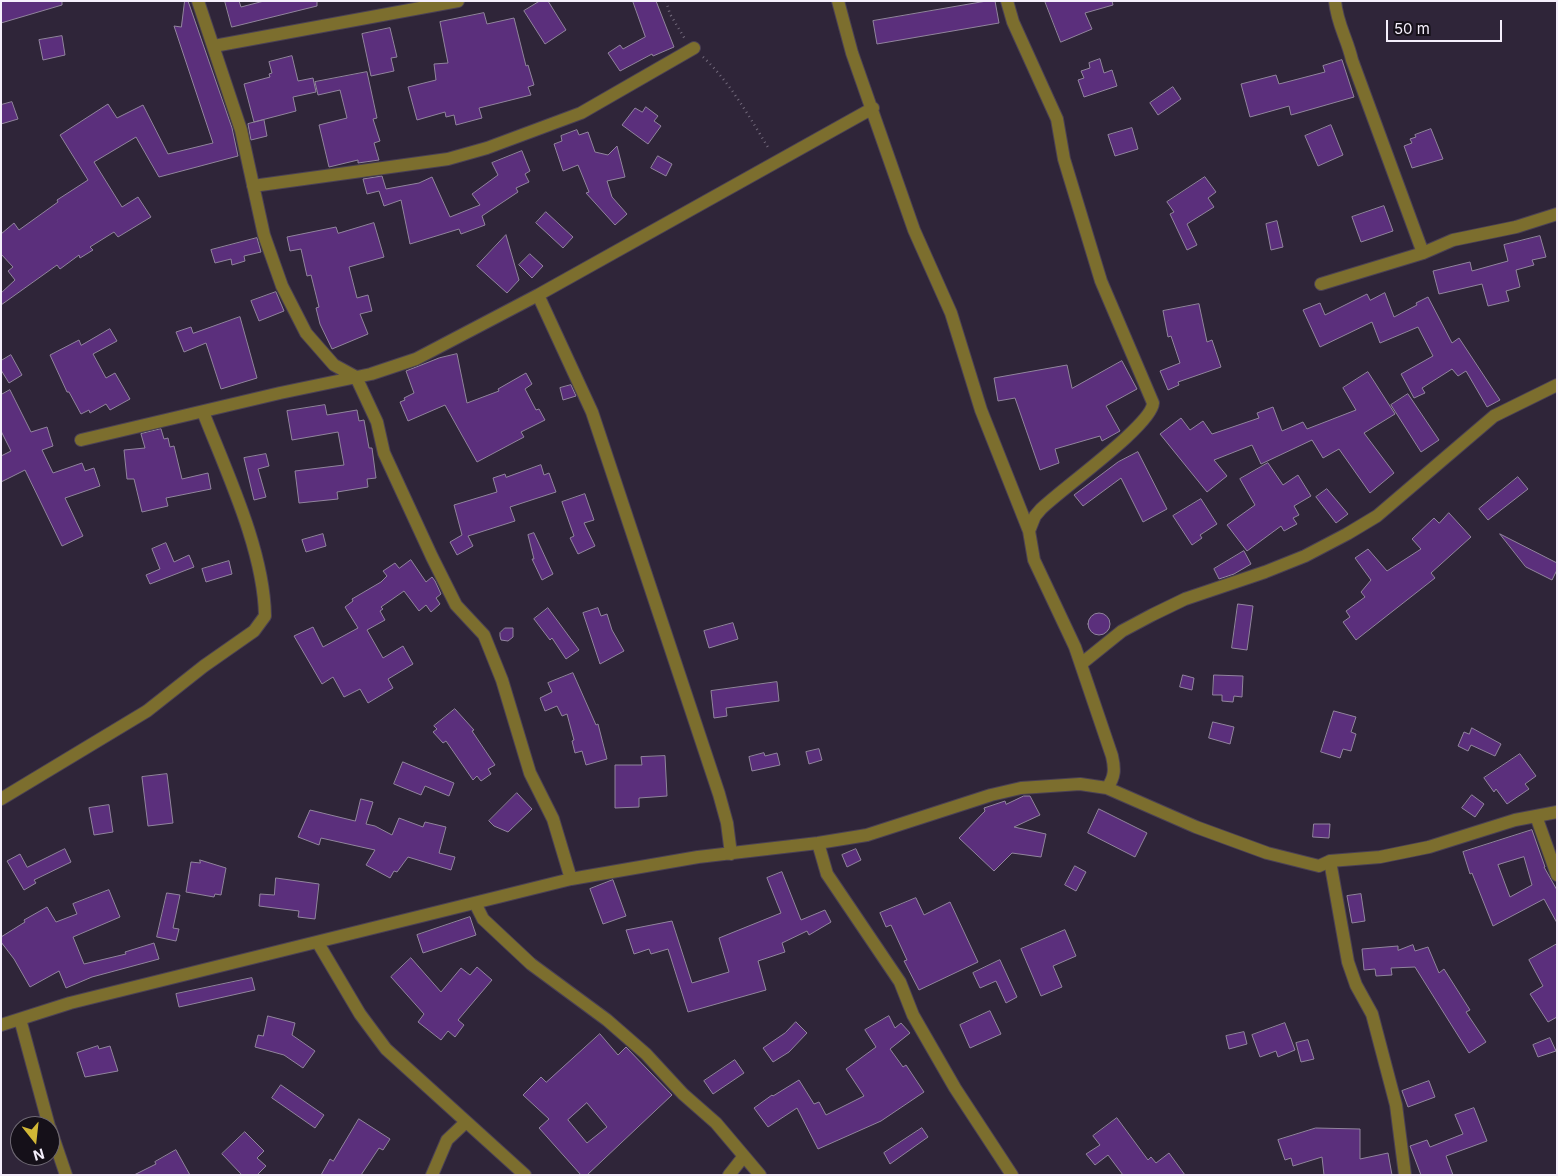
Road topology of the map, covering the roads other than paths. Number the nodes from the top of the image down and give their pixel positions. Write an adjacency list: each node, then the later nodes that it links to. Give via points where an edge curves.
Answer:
1 (198, 1): 6 (street)
2 (458, 1): 6 (street)
3 (838, 1): 8 (street, via 852,52)
4 (1007, 1): 18 (street, via 1016,30 1057,119 1064,160 1101,281 1153,403 1150,413 1136,429 1041,509)
5 (1335, 1): 11 (street, via 1336,20 1347,39)
6 (214, 46): 9 (street, via 241,130)
7 (694, 48): 9 (street, via 581,112 487,148 448,159)
8 (873, 108): 13 (street); 18 (street, via 914,230 951,313 981,410)
9 (253, 186): 14 (street, via 264,234 298,320 334,365)
10 (1557, 214): 11 (street, via 1516,227 1453,240)
11 (1423, 253): 12 (street)
12 (1321, 284)
13 (538, 295): 14 (street, via 416,359); 25 (street, via 592,412 719,794)
14 (356, 377): 16 (street); 28 (street, via 377,422 384,453 432,557 456,605 484,635 502,680 530,773 553,819)
15 (1557, 385): 19 (street, via 1494,416 1377,516 1297,559 1185,599 1152,615 1122,631)
16 (203, 412): 17 (street); 21 (street, via 247,525 265,616 254,631 147,711)
17 (81, 440)
18 (1030, 531): 19 (street, via 1037,568)
19 (1081, 664): 20 (street, via 1115,769)
20 (1107, 788): 24 (street, via 1080,784 1021,788 867,834); 26 (street, via 1267,853 1319,866)
21 (1, 799)
22 (1557, 812): 23 (street)
23 (1536, 816): 26 (street, via 1429,847 1380,857); 27 (street)
24 (818, 843): 25 (street); 42 (street, via 827,874 900,982 913,1015 955,1088)
25 (731, 854): 28 (street)
26 (1330, 861): 43 (street, via 1348,962 1372,1014 1396,1105)
27 (1557, 875)
28 (570, 879): 29 (street)
29 (475, 903): 30 (street); 35 (street, via 483,919 530,964 607,1020 646,1054 683,1094 716,1123)
30 (318, 943): 31 (street, via 70,1003); 34 (street, via 372,1032 414,1076)
31 (20, 1019): 32 (street); 33 (street)
32 (1, 1024)
33 (47, 1116)
34 (466, 1122): 38 (street, via 447,1140); 39 (street)
35 (744, 1156): 40 (street); 41 (street)
36 (60, 1157): 37 (street)
37 (66, 1175)
38 (432, 1175)
39 (524, 1175)
40 (729, 1175)
41 (760, 1175)
42 (1012, 1175)
43 (1405, 1175)

